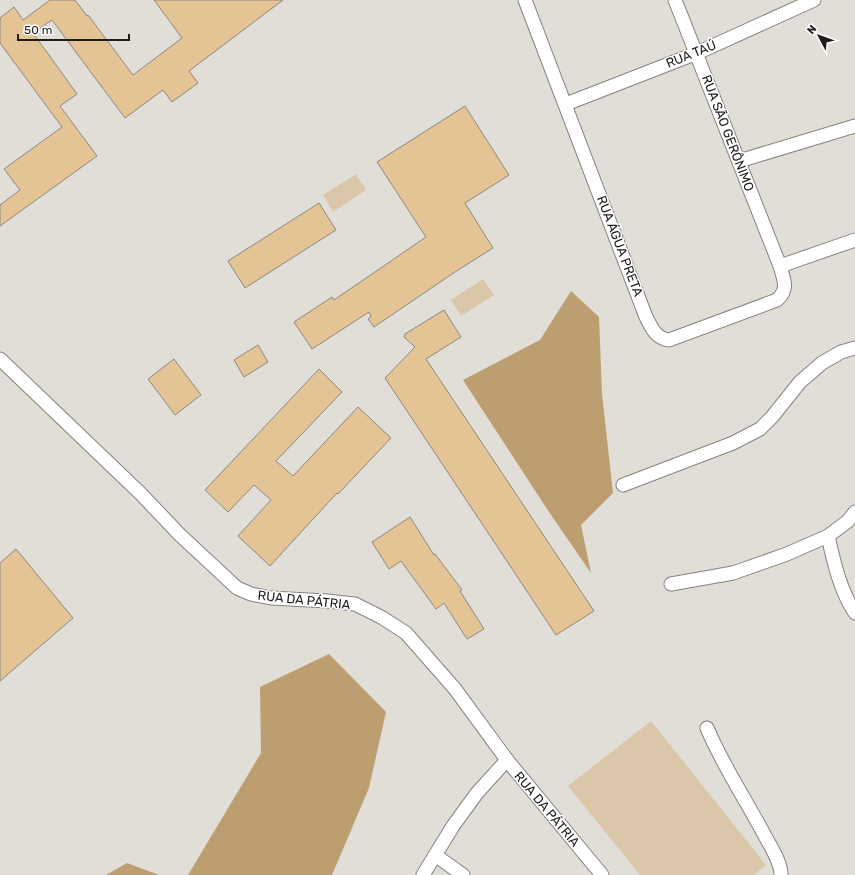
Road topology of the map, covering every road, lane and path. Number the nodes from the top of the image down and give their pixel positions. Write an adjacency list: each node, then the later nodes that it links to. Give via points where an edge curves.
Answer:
1 (525, 0): 5 (street, RUA ÁGUA PRETA)
2 (676, 0): 4 (street, RUA SÃO GERÔNIMO)
3 (814, 0): 4 (street, RUA TAÚ)
4 (697, 52): 5 (street, RUA TAÚ); 7 (street, RUA SÃO GERÔNIMO)
5 (566, 104): 9 (street, RUA ÁGUA PRETA, via 646,317 662,339 669,340 777,300 786,287)
6 (855, 126): 7 (street)
7 (739, 161): 9 (street, RUA SÃO GERÔNIMO)
8 (855, 240): 9 (street)
9 (780, 266)
10 (855, 348): 12 (street, via 841,352 822,363 800,382 760,429 733,444)
11 (0, 359): 18 (street, RUA DA PÁTRIA, via 237,588 271,598 355,604 406,633 455,689)
12 (622, 485)
13 (855, 512): 14 (street, via 848,521)
14 (828, 536): 15 (street, via 733,573); 16 (street, via 836,571)
15 (671, 584)
16 (855, 613)
17 (707, 728): 23 (street, via 718,754 774,852)
18 (507, 760): 19 (street, via 461,815); 20 (street, RUA DA PÁTRIA)
19 (435, 855): 21 (street); 22 (street)
20 (598, 873)
21 (423, 875)
22 (463, 875)
23 (782, 875)

